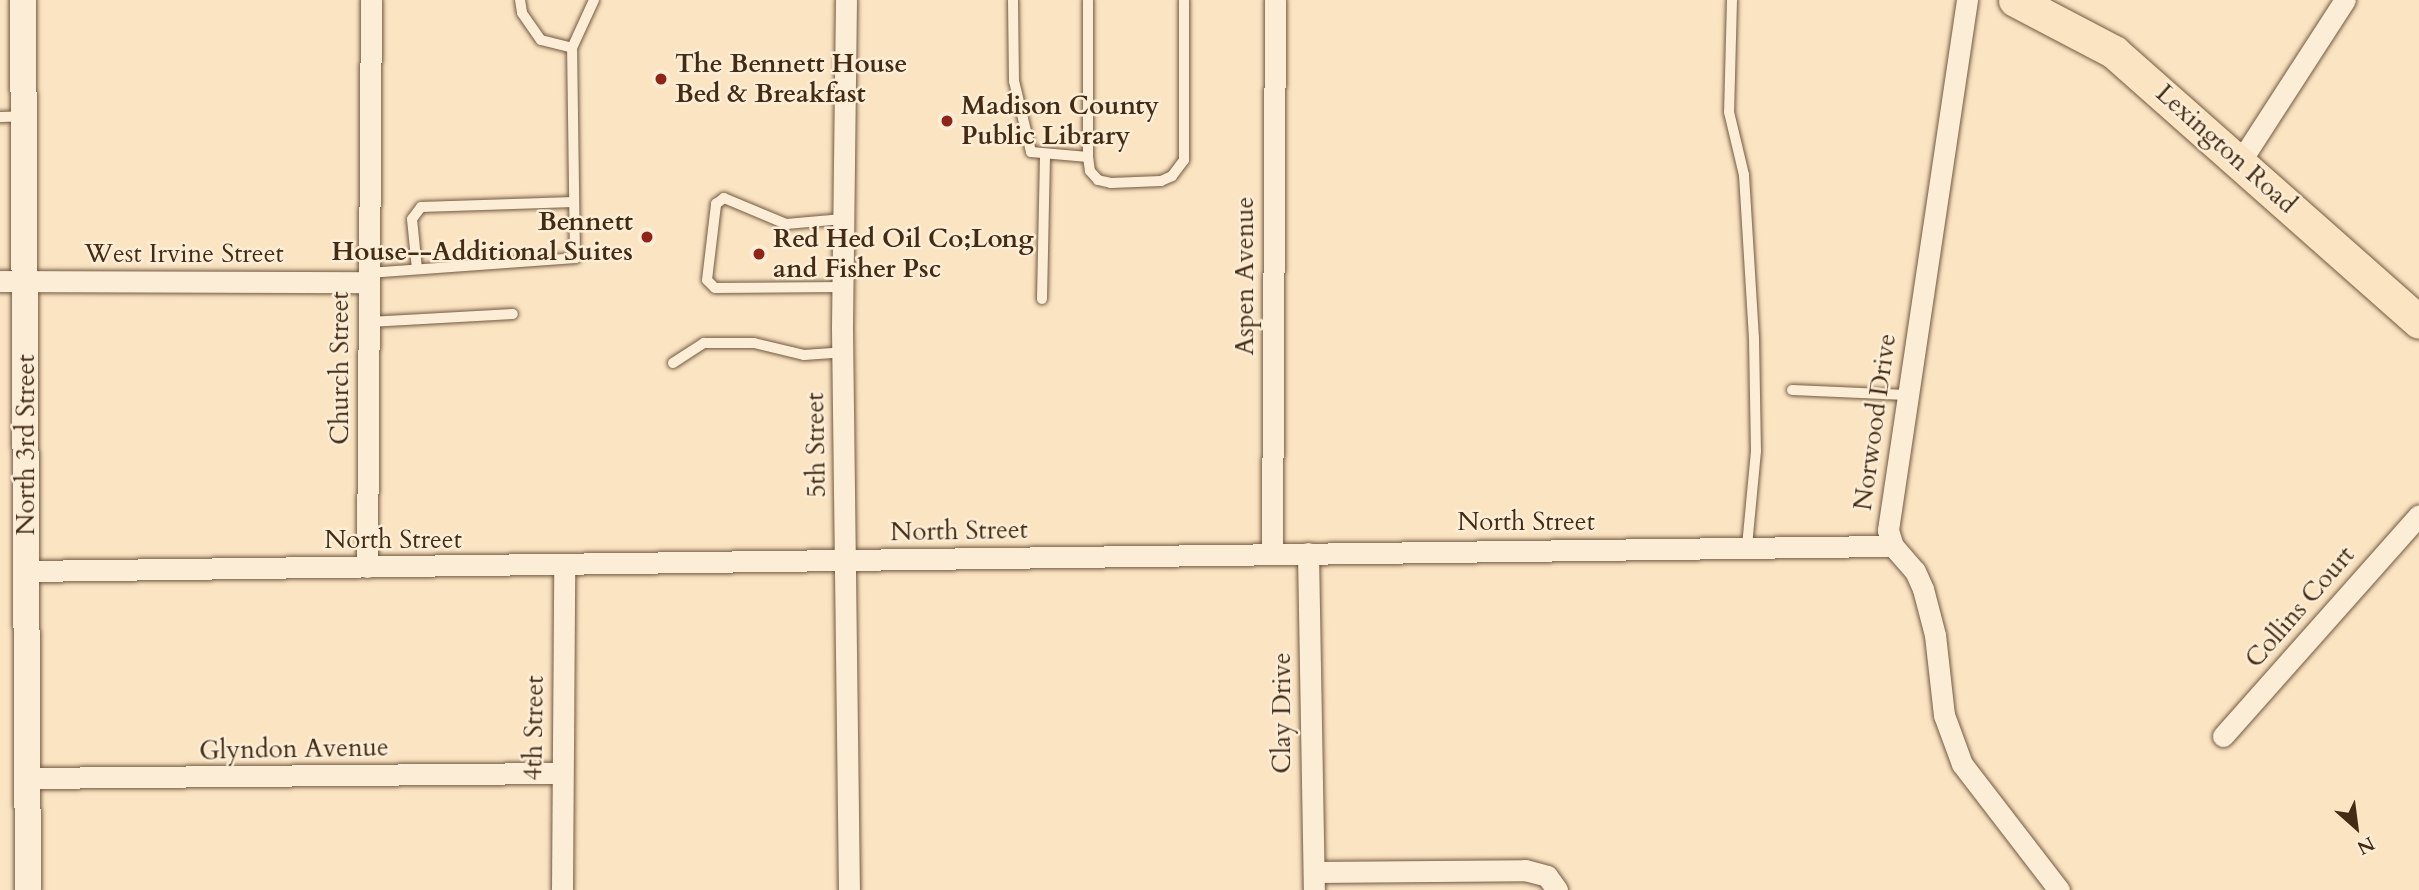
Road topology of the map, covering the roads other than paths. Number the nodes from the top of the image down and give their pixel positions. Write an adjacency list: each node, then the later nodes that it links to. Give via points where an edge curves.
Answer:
1 (23, 0): 15 (street, North 3rd Street)
2 (371, 0): 22 (street, Church Street)
3 (520, 0): 14 (lane, via 522,13 541,40)
4 (594, 0): 14 (lane)
5 (846, 0): 20 (street, 5th Street)
6 (1013, 0): 16 (lane, via 1014,81 1024,135 1031,152)
7 (1088, 0): 17 (lane)
8 (1184, 0): 17 (lane, via 1184,160 1180,169 1161,181 1111,183 1098,180 1090,171)
9 (1275, 0): 36 (street, Aspen Avenue)
10 (1732, 0): 35 (lane, via 1729,112 1744,175 1754,338 1756,451)
11 (1967, 0): 32 (street, Norwood Drive)
12 (2015, 0): 18 (main road, Lexington Road, via 2115,52)
13 (2345, 0): 18 (street)
14 (572, 48): 19 (lane)
15 (12, 116): 23 (street, North 3rd Street)
16 (1045, 156): 17 (lane); 25 (lane)
17 (1088, 157)
18 (2240, 162): 28 (main road, Lexington Road)
19 (574, 202): 21 (lane, via 575,258); 21 (lane, via 421,206 412,219)
20 (844, 219): 24 (street, 5th Street); 24 (lane, via 786,224 724,198 716,204 707,280 724,289)
21 (417, 269): 22 (lane)
22 (368, 278): 23 (street, West Irvine Street); 27 (street, Church Street)
23 (12, 281): 41 (street, North 3rd Street)
24 (843, 287): 29 (street, 5th Street)
25 (1042, 299)
26 (513, 314): 27 (lane)
27 (369, 322): 39 (street, Church Street)
28 (2419, 322)
29 (843, 352): 30 (lane, via 804,355 754,343 704,343); 38 (street, 5th Street)
30 (673, 363)
31 (1792, 390): 32 (lane)
32 (1907, 395): 34 (street, Norwood Drive, via 1888,515)
33 (2419, 515): 42 (street, Collins Court)
34 (1893, 546): 35 (street, North Street); 50 (street, Norwood Drive, via 1915,571 1923,589 1935,635 1944,715 1962,764)
35 (1747, 547): 37 (street, North Street)
36 (1272, 553): 37 (street, North Street); 38 (street, North Street)
37 (1308, 553): 45 (street, Clay Drive)
38 (846, 561): 40 (street, North Street); 48 (street, 5th Street)
39 (368, 567): 40 (street, North Street); 41 (street, North Street)
40 (564, 567): 43 (street, 4th Street)
41 (26, 571): 44 (street, North 3rd Street)
42 (2222, 736)
43 (561, 774): 44 (street, Glyndon Avenue); 47 (street, 4th Street)
44 (27, 778): 46 (street, North 3rd Street)
45 (1314, 881): 49 (street, Clay Drive, via 1525,870 1547,876)
46 (28, 890)
47 (562, 890)
48 (849, 890)
49 (1557, 890)
50 (2059, 890)

